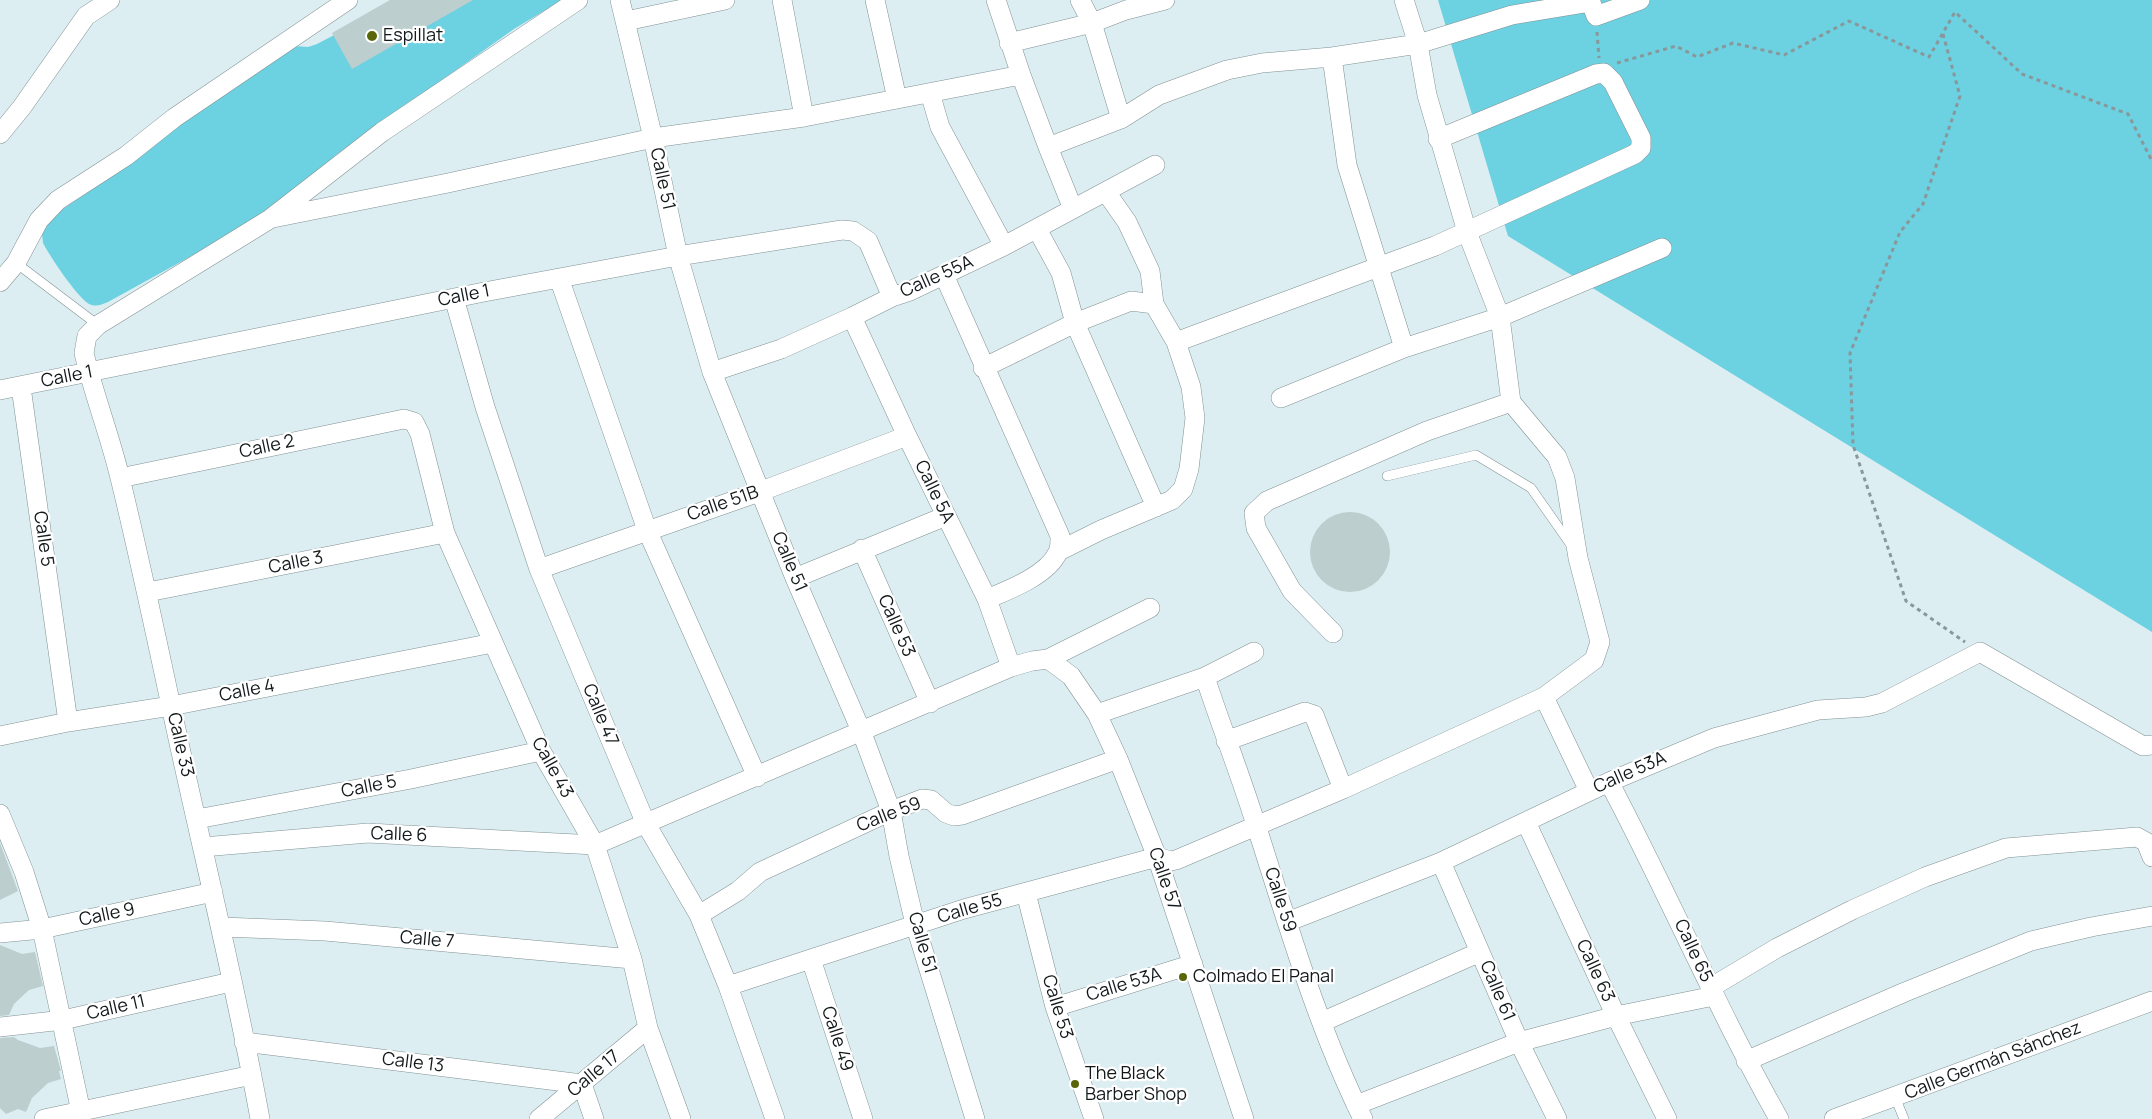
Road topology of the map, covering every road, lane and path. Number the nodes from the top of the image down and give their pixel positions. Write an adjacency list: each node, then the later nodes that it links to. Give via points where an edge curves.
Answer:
1 (110, 0): 14 (street)
2 (348, 0): 43 (street, via 58,200 39,220)
3 (578, 0): 37 (street, via 382,132)
4 (620, 0): 16 (street, Calle 51)
5 (725, 0): 16 (street)
6 (782, 0): 27 (street)
7 (875, 0): 26 (street)
8 (996, 0): 19 (street)
9 (1080, 0): 17 (street)
10 (1165, 0): 17 (street)
11 (1404, 0): 20 (street)
12 (1640, 0): 13 (street)
13 (1592, 6): 15 (street); 22 (path)
14 (90, 8): 29 (street)
15 (1508, 8): 20 (street)
16 (626, 22): 30 (street, Calle 51)
17 (1092, 23): 19 (street); 28 (street)
18 (1943, 33): 23 (path, via 1929,57 1849,21 1784,55 1733,43 1697,57 1676,46); 33 (path, via 1955,12 2022,74 2128,114); 84 (path, via 1960,96 1923,204 1900,232 1850,353 1853,445 1906,601)
19 (1010, 43): 24 (street)
20 (1418, 44): 21 (street); 31 (street)
21 (1332, 57): 28 (street, via 1262,62 1227,70 1159,95); 44 (street, via 1347,165)
22 (1599, 60)
23 (1608, 66)
24 (1021, 75): 25 (street); 32 (street)
25 (930, 94): 26 (street); 40 (street, via 940,127)
26 (897, 99): 27 (street)
27 (804, 117): 30 (street)
28 (1121, 119): 32 (street)
29 (0, 134)
30 (653, 138): 37 (street, via 448,184); 42 (street, Calle 51)
31 (1438, 139): 39 (street); 39 (street, via 1604,73 1612,82 1641,138 1642,148 1635,154)
32 (1048, 147): 36 (street)
33 (2152, 161)
34 (1155, 165): 35 (street, Calle 55A)
35 (1106, 192): 36 (street, Calle 55A); 50 (street, via 1127,222 1150,271)
36 (1073, 209): 38 (street, Calle 55A)
37 (270, 218): 54 (street)
38 (1037, 229): 40 (street, Calle 55A); 53 (street, via 1062,273)
39 (1466, 232): 44 (street); 52 (street)
40 (1004, 246): 45 (street, Calle 55A)
41 (1662, 248): 52 (street)
42 (678, 256): 46 (street, Calle 1); 48 (street, Calle 1, via 842,230 853,231 868,242); 58 (street, Calle 51)
43 (16, 263): 47 (street); 54 (lane)
44 (1379, 265): 55 (street); 56 (street)
45 (944, 275): 48 (street, Calle 55A); 57 (street)
46 (559, 278): 49 (street, Calle 1); 71 (street)
47 (0, 282)
48 (892, 297): 51 (street, Calle 55A)
49 (454, 298): 59 (street, Calle 1); 76 (street, Calle 47, via 485,407)
50 (1154, 304): 53 (street, via 1131,301); 55 (street)
51 (852, 317): 58 (street, Calle 55A, via 781,348); 65 (street, Calle 5A)
52 (1500, 317): 56 (street); 63 (street)
53 (1075, 323): 57 (street); 69 (street)
54 (98, 325): 59 (street, Calle 33, via 87,336 84,352)
55 (1176, 342): 69 (street, via 1191,387 1195,418 1193,448 1183,489 1172,500)
56 (1404, 348): 62 (street)
57 (984, 368): 74 (street, via 1060,536)
58 (712, 372): 68 (street, Calle 51)
59 (88, 373): 60 (street, Calle 1); 67 (street, Calle 33)
60 (21, 386): 61 (street, Calle 1); 92 (street, Calle 5)
61 (0, 390)
62 (1282, 398)
63 (1511, 402): 75 (street, Calle 55, via 1558,457 1566,478); 81 (street, via 1409,438 1267,501 1254,513 1256,528 1292,591)
64 (414, 422): 67 (street, Calle 2, via 404,419); 72 (street, Calle 43, via 420,434)
65 (907, 436): 68 (street, Calle 51B); 70 (street, Calle 5A)
66 (1387, 476): 75 (lane, via 1476,455 1530,488 1562,530)
67 (120, 478): 78 (street, Calle 33)
68 (759, 492): 71 (street, Calle 51B); 77 (street, Calle 51)
69 (1156, 507): 74 (street)
70 (946, 516): 73 (street); 79 (street, Calle 5A)
71 (647, 530): 76 (street, Calle 51B); 99 (street)
72 (445, 533): 78 (street, Calle 3); 82 (street, Calle 43)
73 (862, 549): 77 (street); 89 (street, Calle 53)
74 (1059, 551): 79 (street, via 1050,564 1028,580)
75 (1578, 558): 88 (street, Calle 55, via 1600,642 1594,660)
76 (539, 569): 107 (street, Calle 47)
77 (795, 578): 93 (street, Calle 51)
78 (148, 592): 90 (street, Calle 33)
79 (987, 599): 86 (street, Calle 5A)
80 (1150, 608): 85 (street)
81 (1332, 633)
82 (493, 643): 90 (street, Calle 4); 97 (street, Calle 43)
83 (1254, 652): 87 (street)
84 (1980, 652): 96 (street, via 2143,746); 100 (street, Calle 53A, via 1882,704 1818,710 1714,738)
85 (1048, 659): 86 (street); 91 (street, Calle 57, via 1070,676)
86 (1011, 668): 89 (street)
87 (1206, 677): 91 (street); 95 (street, Calle 59)
88 (1544, 698): 101 (street, Calle 55); 102 (street)
89 (930, 702): 93 (street)
90 (171, 706): 92 (street, Calle 4); 105 (street, Calle 33)
91 (1097, 714): 98 (street, Calle 57)
92 (68, 722): 94 (street, Calle 4)
93 (862, 732): 99 (street); 103 (street, Calle 51)
94 (0, 736)
95 (1226, 741): 101 (street, via 1310,712 1314,715); 108 (street, Calle 59)
96 (2152, 745)
97 (541, 751): 105 (street, Calle 5); 109 (street, Calle 43)
98 (1118, 759): 103 (street, Calle 59, via 962,815 946,813 931,800 922,799); 111 (street, Calle 57)
99 (757, 777): 107 (street)
100 (1609, 782): 102 (street, Calle 53A); 129 (street, Calle 65)
101 (1343, 790): 108 (street, Calle 55)
102 (1589, 791): 106 (street, Calle 53A)
103 (891, 811): 116 (street, Calle 59, via 760,872 738,891); 119 (street, Calle 51)
104 (0, 814): 121 (street, via 24,872)
105 (197, 819): 110 (street, Calle 33)
106 (1526, 822): 113 (street, Calle 53A); 132 (street, Calle 63)
107 (646, 824): 109 (street); 116 (street, Calle 47)
108 (1257, 827): 111 (street, Calle 55, via 1176,860); 118 (street, Calle 59)
109 (596, 845): 110 (street, Calle 6, via 368,833); 124 (street, Calle 43)
110 (203, 847): 114 (street, Calle 33)
111 (1157, 857): 115 (street, Calle 55); 126 (street, Calle 57)
112 (2152, 857): 129 (street, via 2146,842 2137,836 2006,848 1926,877 1852,910 1777,948)
113 (1441, 862): 118 (street, Calle 53A); 123 (street, Calle 61)
114 (213, 892): 120 (street, Calle 33); 121 (street, Calle 9)
115 (1026, 893): 119 (street, Calle 55); 131 (street, Calle 53)
116 (699, 915): 128 (street, Calle 47)
117 (2152, 916): 139 (street, via 2031,942)
118 (1287, 922): 134 (street, Calle 59)
119 (915, 924): 125 (street, Calle 55); 152 (street, Calle 51)
120 (222, 927): 124 (street, Calle 7, via 325,931); 127 (street, Calle 33)
121 (42, 929): 122 (street, Calle 9); 133 (street)
122 (0, 933)
123 (1480, 952): 134 (street); 138 (street, Calle 61)
124 (632, 958): 136 (street, Calle 43)
125 (811, 959): 128 (street, Calle 55); 151 (street, Calle 49)
126 (1193, 964): 131 (street, Calle 53A); 154 (street, Calle 57)
127 (231, 982): 133 (street, Calle 11); 137 (street, Calle 33)
128 (728, 986): 150 (street, Calle 47)
129 (1712, 992): 132 (street); 139 (street, Calle 65)
130 (2152, 1001): 142 (street, Calle Germán Sánchez)
131 (1055, 1007): 153 (street, Calle 53)
132 (1616, 1016): 138 (street); 156 (street, Calle 63)
133 (63, 1020): 135 (street, Calle 11); 143 (street)
134 (1322, 1022): 144 (street, Calle 59)
135 (0, 1027)
136 (648, 1028): 141 (street, Calle 17); 149 (street, Calle 43)
137 (244, 1042): 140 (street, Calle 33); 141 (street, Calle 13)
138 (1519, 1042): 144 (street); 155 (street, Calle 61)
139 (1746, 1061): 157 (street, Calle 65)
140 (252, 1075): 143 (street); 146 (street, Calle 33)
141 (582, 1084): 147 (street, Calle 17); 148 (street)
142 (1895, 1097): 158 (street, Calle Germán Sánchez); 159 (lane)
143 (81, 1112): 145 (street)
144 (1359, 1112)
145 (56, 1118)
146 (260, 1119)
147 (539, 1119)
148 (594, 1119)
149 (681, 1119)
150 (775, 1119)
151 (864, 1119)
152 (975, 1119)
153 (1094, 1119)
154 (1242, 1119)
155 (1556, 1119)
156 (1667, 1119)
157 (1779, 1119)
158 (1834, 1119)
159 (1904, 1119)

